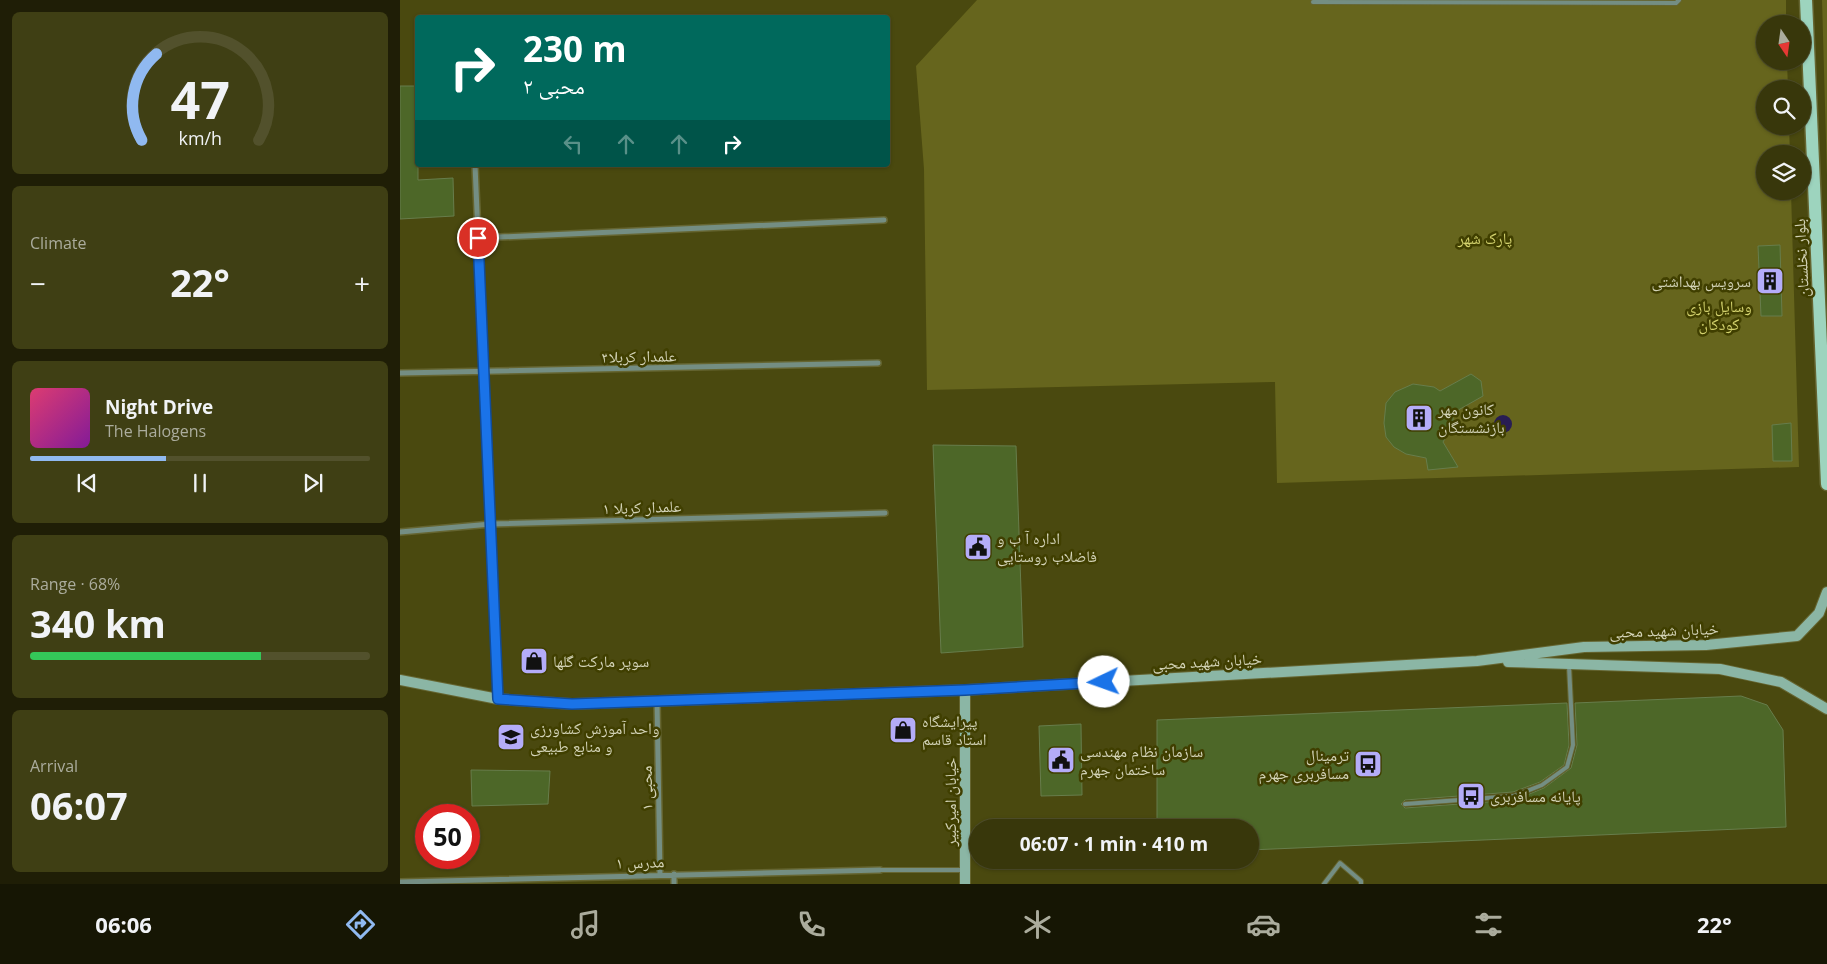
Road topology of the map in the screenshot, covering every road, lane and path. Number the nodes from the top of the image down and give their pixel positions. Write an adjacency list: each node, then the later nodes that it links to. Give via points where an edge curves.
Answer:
1 (1679, 0): 3 (lane, via 1676,3)
2 (1806, 0): 10 (main road, بلوار نخلستان)
3 (1313, 2)
4 (475, 167): 6 (street)
5 (884, 220): 6 (street)
6 (478, 238): 9 (street)
7 (878, 363): 9 (street, علمدار کربلا۳)
8 (400, 372): 9 (street, علمدار کربلا۳)
9 (484, 372): 12 (street)
10 (1827, 484)
11 (885, 513): 12 (street, علمدار کربلا ۱)
12 (491, 524): 13 (street, علمدار کربلا ۱); 19 (street)
13 (400, 532)
14 (1827, 592): 15 (main road, خیابان شهید محبی, via 1819,613 1797,636 1706,645 1584,647)
15 (1478, 661): 16 (main road, خیابان شهید محبی); 18 (main road, خیابان شهید محبی)
16 (1569, 664): 21 (main road, خیابان شهید محبی, via 1720,669 1781,682); 22 (lane, via 1573,745 1567,767 1542,785 1514,796)
17 (400, 680): 19 (main road, خیابان شهید محبی)
18 (965, 690): 20 (main road, خیابان شهید محبی); 24 (main road, خیابان امیرکبیر)
19 (498, 699): 20 (main road, خیابان شهید محبی, via 572,704)
20 (657, 701): 25 (street, محبی ۱)
21 (1827, 709)
22 (1405, 804)
23 (880, 870): 24 (lane); 26 (street, مدرس ۱)
24 (965, 870): 29 (main road, خیابان امیرکبیر)
25 (660, 874): 26 (street, مدرس ۱); 27 (street, مدرس ۱)
26 (674, 874): 28 (street)
27 (400, 882)
28 (674, 884)
29 (965, 884)
30 (1324, 884): 31 (lane, via 1340,863)
31 (1361, 884)

